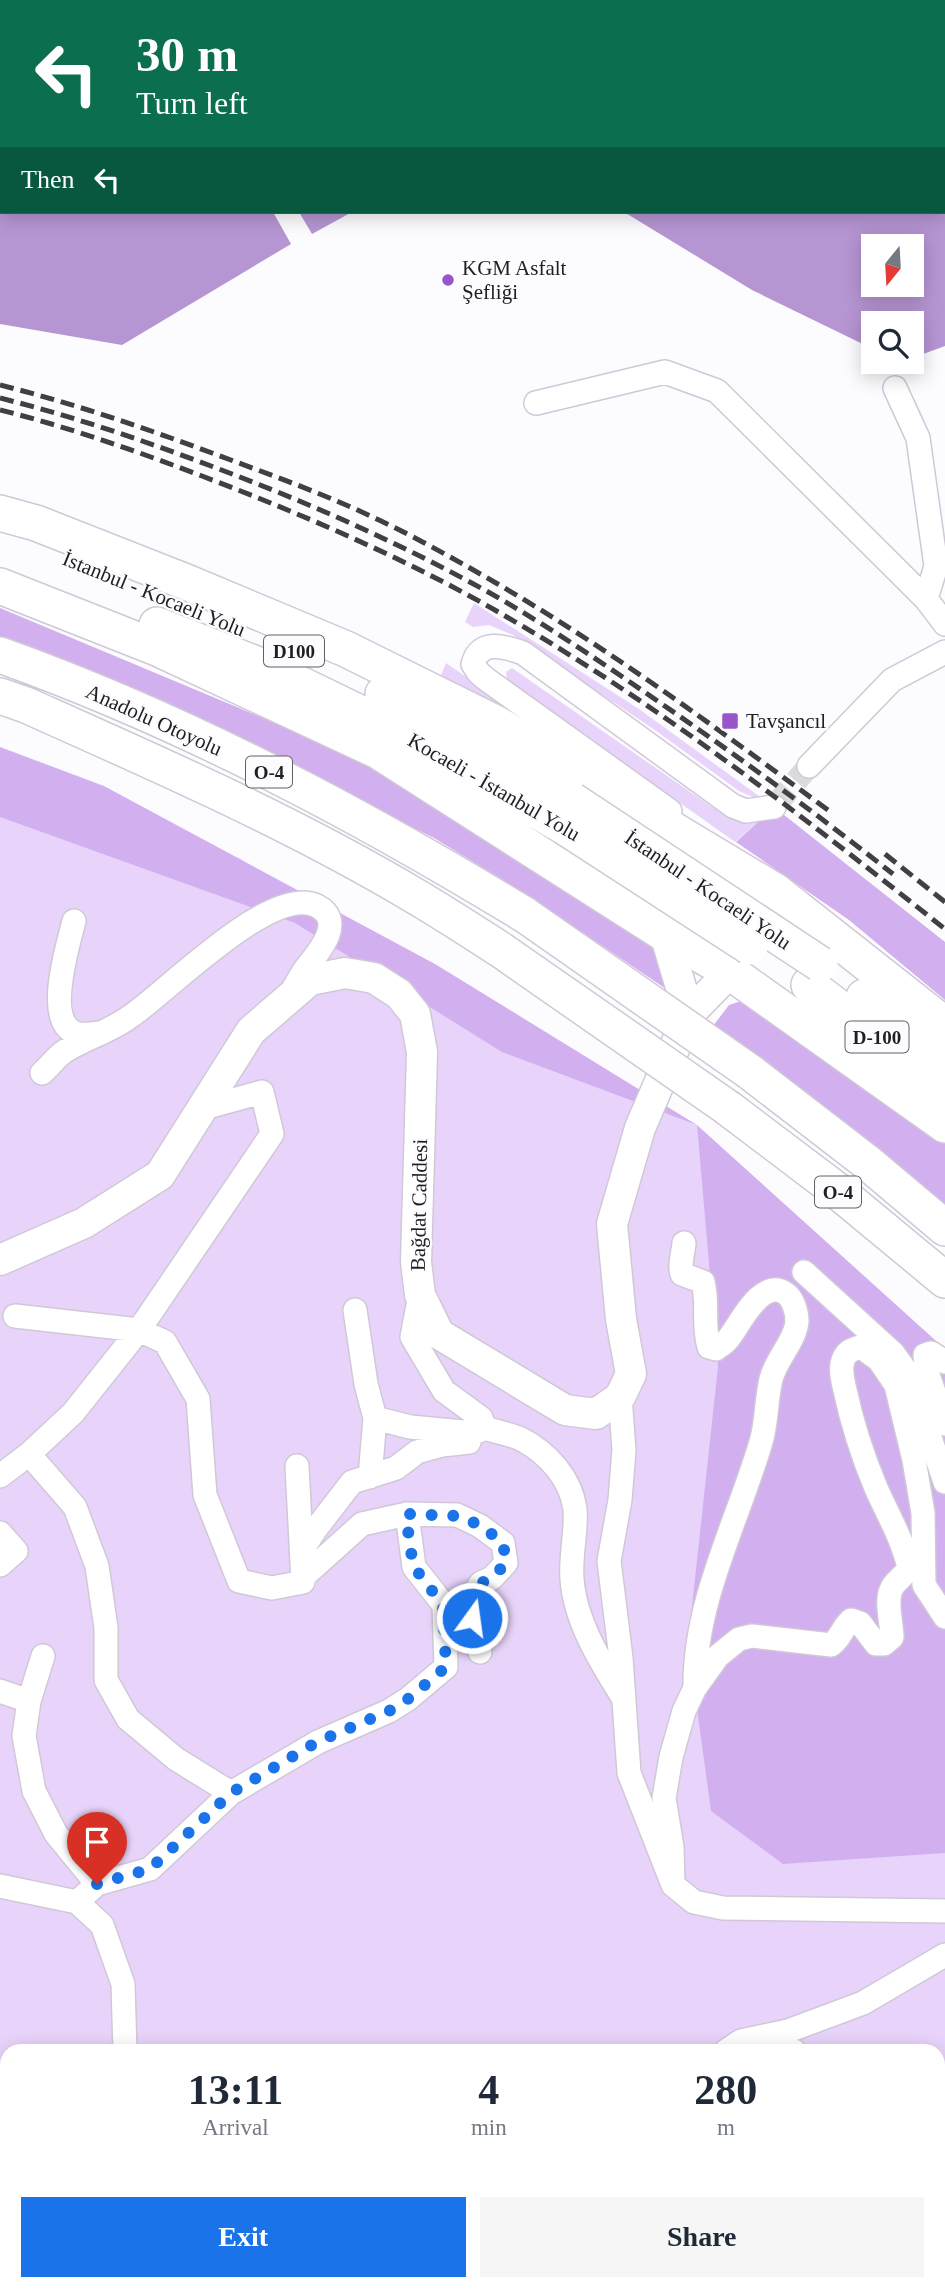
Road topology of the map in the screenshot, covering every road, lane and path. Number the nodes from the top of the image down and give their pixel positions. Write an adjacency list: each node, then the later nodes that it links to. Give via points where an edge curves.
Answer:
1 (895, 387): 7 (street, via 918,438 936,566)
2 (536, 403): 7 (street, via 665,372 717,391)
3 (0, 513): 13 (highway, via 36,523 346,649)
4 (0, 537): 15 (highway, İstanbul - Kocaeli Yolu / D100, via 282,645 416,710)
5 (0, 565): 15 (highway, Kocaeli - İstanbul Yolu, via 271,670)
6 (0, 586): 18 (highway, via 157,648 378,751)
7 (926, 599): 8 (street)
8 (945, 624)
9 (945, 652): 12 (street, via 892,680)
10 (0, 655): 30 (highway, Anadolu Otoyolu / O-4, bridge, via 195,736 433,859 525,915 750,1072)
11 (0, 696): 34 (highway, Anadolu Otoyolu / O-4, bridge, via 188,778 415,895 728,1108)
12 (809, 766)
13 (645, 802): 14 (street, via 478,673 473,664 476,654 488,646 523,653 733,806 746,811); 16 (highway); 18 (highway, via 608,862 611,881 622,895)
14 (774, 807)
15 (568, 813): 20 (highway, İstanbul - Kocaeli Yolu / D100, bridge)
16 (775, 891): 19 (highway, via 776,925 750,958); 23 (highway)
17 (74, 921): 24 (street, via 58,1001 62,1022 72,1032)
18 (665, 934): 19 (highway); 22 (main road)
19 (730, 972): 22 (main road); 29 (highway)
20 (815, 975): 25 (highway, İstanbul - Kocaeli Yolu / D100); 27 (highway, D-100)
21 (287, 999): 24 (street, via 329,935 325,912 304,902 282,905 244,926); 28 (main road, Bağdat Caddesi, via 251,1031); 35 (main road, Bağdat Caddesi, via 310,980 345,973 374,978 398,994 415,1014 422,1052 416,1262)
22 (689, 1014): 40 (main road, via 640,1128 612,1224 631,1374)
23 (945, 1026)
24 (103, 1033): 26 (street, via 64,1051)
25 (945, 1057)
26 (43, 1073)
27 (945, 1089)
28 (204, 1108): 32 (main road, Bağdat Caddesi, via 160,1175 84,1223); 38 (street, via 262,1092 272,1134)
29 (945, 1125)
30 (945, 1228)
31 (684, 1243): 58 (street, via 680,1267 682,1274 703,1282 709,1347 716,1349 728,1340 765,1292 787,1294 797,1322 771,1379 762,1439 701,1627)
32 (0, 1260)
33 (804, 1272): 48 (street, via 893,1353 909,1375)
34 (945, 1280)
35 (420, 1295): 40 (main road, Bağdat Caddesi, via 439,1334 565,1410 596,1414); 43 (street, via 412,1337 444,1391 481,1418)
36 (355, 1310): 41 (street)
37 (15, 1316): 38 (street)
38 (139, 1330): 44 (street, via 73,1413); 54 (street, via 165,1342 198,1399 205,1495 239,1581 271,1588 303,1582)
39 (945, 1362): 42 (street, via 931,1353 925,1355)
40 (620, 1398): 60 (street, via 624,1450 609,1561)
41 (375, 1418): 43 (street, via 423,1429 474,1433); 47 (street)
42 (945, 1424)
43 (485, 1428): 60 (street, via 521,1439 554,1464 569,1488 575,1510 572,1580 582,1619 600,1662)
44 (29, 1454): 46 (street); 62 (street, via 75,1507 93,1555 106,1628 106,1680 128,1719 176,1759)
45 (298, 1466): 52 (street)
46 (0, 1476)
47 (370, 1476): 49 (street, via 396,1468 417,1452 475,1442 497,1445 531,1462); 52 (street, via 352,1482)
48 (945, 1482)
49 (553, 1487)
50 (407, 1514): 54 (street, via 362,1524); 56 (street, via 457,1516 480,1525 503,1543 506,1563 475,1592 472,1618); 62 (street, via 414,1567 443,1605 446,1667 389,1711 317,1742)
51 (0, 1534): 53 (street, via 16,1551)
52 (302, 1550): 54 (street)
53 (0, 1565)
54 (303, 1577)
55 (945, 1617): 58 (street, via 924,1585 923,1513 896,1385 878,1360 860,1347 850,1350 842,1369 851,1415 909,1568 888,1597 892,1637 876,1644 860,1623 851,1620 831,1645 752,1636 739,1639 718,1656)
56 (480, 1652)
57 (43, 1656): 61 (street)
58 (695, 1688): 64 (street, via 684,1710 664,1798)
59 (0, 1691): 61 (street)
60 (624, 1698): 64 (street, via 628,1773)
61 (29, 1700): 63 (street, via 23,1736 33,1791 56,1833)
62 (231, 1793): 63 (street, via 150,1869)
63 (97, 1884): 66 (street)
64 (673, 1885): 67 (street, via 694,1902 723,1908)
65 (0, 1886): 66 (street)
66 (77, 1902): 69 (street, via 102,1925 123,1984)
67 (945, 1911)
68 (945, 1955): 70 (street, via 863,2003)
69 (125, 2044)
70 (742, 2044)

